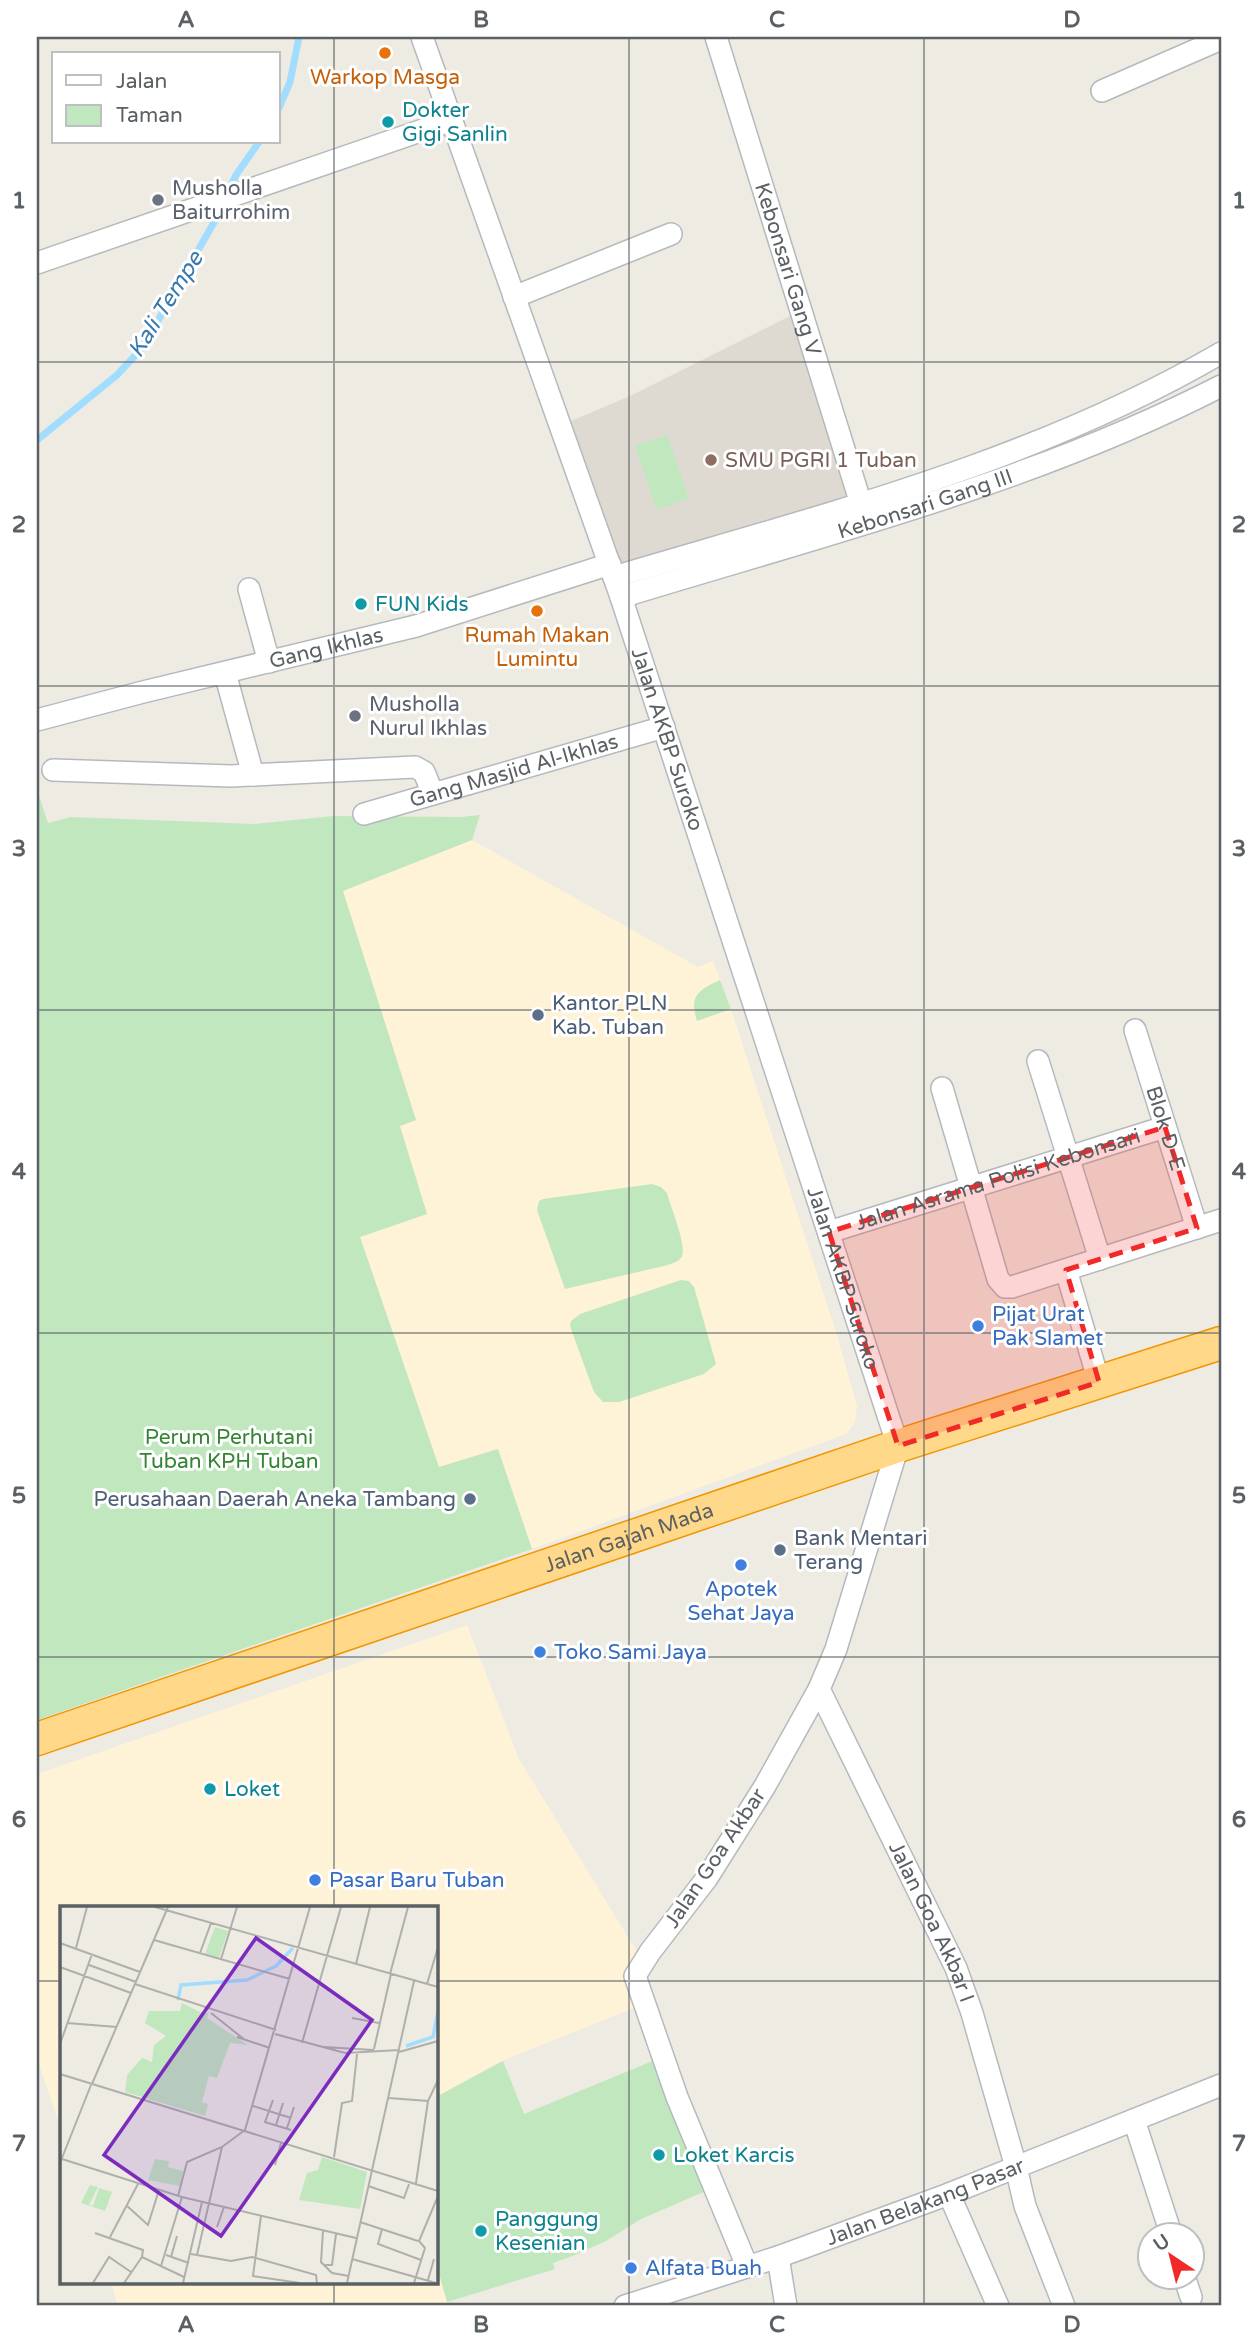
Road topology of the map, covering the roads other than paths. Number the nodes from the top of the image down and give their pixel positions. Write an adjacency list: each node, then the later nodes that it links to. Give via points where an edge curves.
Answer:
1 (422, 37): 6 (street, Jalan AKBP Suroko)
2 (716, 37): 12 (street, Kebonsari Gang V)
3 (1221, 39): 4 (street)
4 (1198, 42): 5 (street)
5 (1102, 91)
6 (452, 120): 8 (street); 9 (street, Jalan AKBP Suroko)
7 (671, 233): 9 (street)
8 (37, 263)
9 (514, 297): 14 (street, Jalan AKBP Suroko)
10 (1221, 353): 12 (street, via 1057,436)
11 (1221, 386): 12 (street, Kebonsari Gang III, via 1138,427 1060,457)
12 (863, 512): 14 (street, Kebonsari Gang III)
13 (249, 589): 15 (street)
14 (619, 593): 15 (street, Gang Ikhlas, via 442,619); 18 (street, Jalan AKBP Suroko)
15 (269, 662): 16 (street, Gang Ikhlas)
16 (225, 673): 17 (street, Gang Ikhlas); 20 (street)
17 (37, 720)
18 (664, 727): 21 (street, Gang Masjid Al-Ikhlas); 31 (street, Jalan AKBP Suroko)
19 (53, 770): 20 (street)
20 (253, 775): 21 (street, via 418,767)
21 (433, 794): 22 (street, Gang Masjid Al-Ikhlas)
22 (364, 814)
23 (1135, 1030): 26 (street, Blok D-E)
24 (1038, 1061): 27 (street)
25 (942, 1088): 28 (street)
26 (1165, 1127): 27 (street, Jalan Asrama Polisi Kebonsari); 30 (street, Blok D-E)
27 (1068, 1157): 28 (street, Jalan Asrama Polisi Kebonsari); 32 (street)
28 (971, 1187): 31 (street, Jalan Asrama Polisi Kebonsari); 33 (street, via 1002,1286)
29 (1221, 1220): 30 (street)
30 (1197, 1228): 32 (street)
31 (829, 1232): 36 (street, Jalan AKBP Suroko)
32 (1100, 1259): 33 (street)
33 (1066, 1270): 35 (street)
34 (1221, 1345): 35 (highway, Jalan Gajah Mada)
35 (1099, 1382): 36 (highway, Jalan Gajah Mada)
36 (898, 1446): 37 (street, Jalan Goa Akbar); 38 (highway, Jalan Gajah Mada)
37 (820, 1689): 41 (street, Jalan Goa Akbar I, via 956,1968); 45 (street, Jalan Goa Akbar, via 707,1878 635,1976 677,2097)
38 (37, 1739)
39 (1221, 2085): 40 (street, Jalan Belakang Pasar)
40 (1134, 2120): 41 (street, Jalan Belakang Pasar); 43 (street)
41 (1016, 2168): 42 (street, Jalan Belakang Pasar); 51 (street, Jalan Goa Akbar I, via 1025,2206)
42 (949, 2194): 44 (street, Jalan Belakang Pasar); 50 (street)
43 (1166, 2220)
44 (778, 2257): 45 (street, Jalan Belakang Pasar); 49 (street)
45 (747, 2266): 48 (street, Jalan Belakang Pasar)
46 (1188, 2290): 47 (street)
47 (1191, 2298)
48 (625, 2306)
49 (786, 2306)
50 (998, 2306)
51 (1064, 2306)

